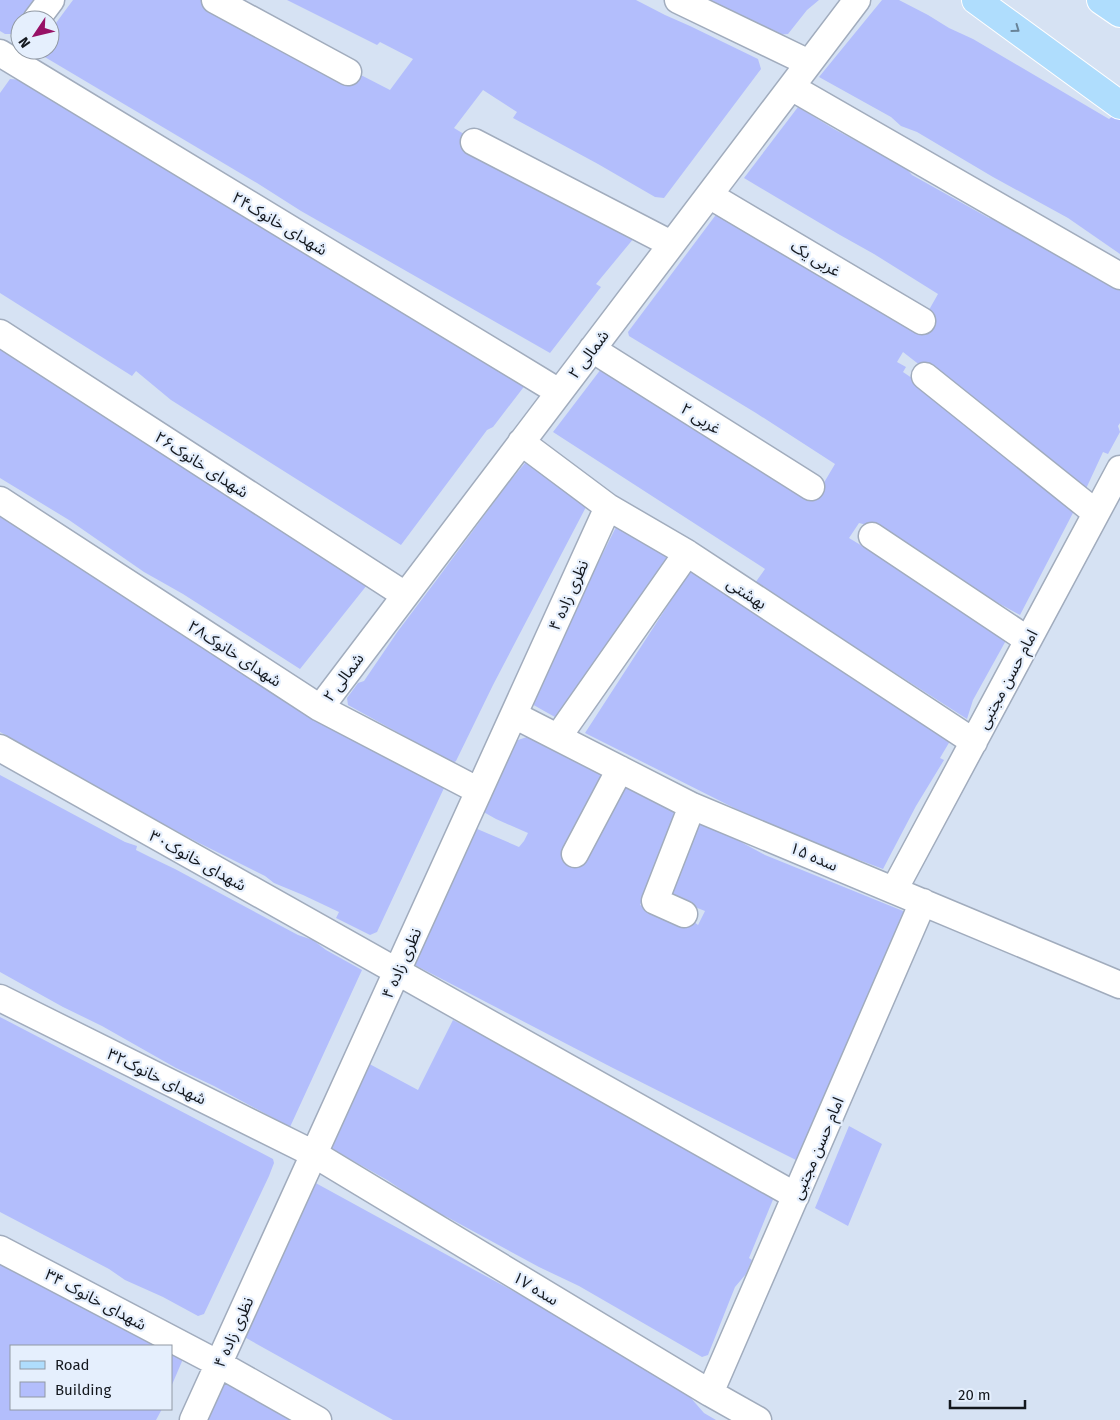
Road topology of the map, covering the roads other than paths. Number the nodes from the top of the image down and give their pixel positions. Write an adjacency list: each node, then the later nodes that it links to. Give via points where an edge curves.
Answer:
1 (215, 0): 9 (street)
2 (678, 0): 8 (street)
3 (857, 0): 8 (street, شمالی ۲)
4 (976, 0): 11 (main road, one-way to 11)
5 (1101, 0): 6 (main road)
6 (1120, 13)
7 (9, 51): 20 (street, شهدای خانوک۲۴)
8 (809, 63): 10 (street, شمالی ۲)
9 (348, 72)
10 (791, 87): 13 (street, شمالی ۲); 15 (street)
11 (1120, 105)
12 (474, 142): 14 (street)
13 (709, 195): 14 (street, شمالی ۲); 16 (street, غربی یک)
14 (672, 244): 18 (street, شمالی ۲)
15 (1120, 276)
16 (922, 321)
17 (0, 333): 29 (street, شهدای خانوک۲۶)
18 (592, 349): 20 (street, شمالی ۲); 23 (street, ۲ غربی)
19 (925, 376): 26 (street)
20 (559, 392): 21 (street, شمالی ۲)
21 (521, 442): 25 (street, بهشتی); 29 (street, شمالی ۲)
22 (1120, 468): 26 (street, امام حسن مجتبی)
23 (811, 486)
24 (0, 500): 31 (street, شهدای خانوک۲۸)
25 (608, 507): 28 (street, بهشتی); 32 (street, نظری زاده ۴)
26 (1096, 513): 30 (street, امام حسن مجتبی)
27 (872, 536): 30 (street)
28 (687, 553): 33 (street); 34 (street, بهشتی)
29 (404, 596): 31 (street, شمالی ۲)
30 (1028, 640): 34 (street, امام حسن مجتبی)
31 (320, 708): 37 (street, شهدای خانوک۲۸)
32 (514, 715): 33 (street, سده ۱۵); 37 (street, نظری زاده ۴)
33 (558, 737): 36 (street, سده ۱۵)
34 (974, 742): 40 (street, امام حسن مجتبی)
35 (0, 748): 43 (street, شهدای خانوک۳۰)
36 (620, 769): 38 (street, سده ۱۵); 39 (street)
37 (479, 791): 43 (street, نظری زاده ۴)
38 (692, 806): 40 (street, سده ۱۵); 42 (street, via 655,901)
39 (575, 854)
40 (894, 890): 41 (street, سده ۱۵)
41 (923, 902): 44 (street, سده ۱۵); 47 (street, امام حسن مجتبی)
42 (684, 914)
43 (397, 972): 46 (street, نظری زاده ۴); 47 (street, شهدای خانوک۳۰)
44 (1120, 985)
45 (0, 998): 46 (street, شهدای خانوک۳۲)
46 (314, 1154): 49 (street, نظری زاده ۴); 50 (street, سده ۱۷)
47 (796, 1196): 50 (street, امام حسن مجتبی)
48 (0, 1248): 49 (street, ۳۴ شهدای خانوک)
49 (218, 1364): 51 (street, نظری زاده ۴); 52 (street, ۳۴ شهدای خانوک)
50 (710, 1393): 53 (street, سده ۱۷)
51 (193, 1420)
52 (318, 1420)
53 (758, 1420)

